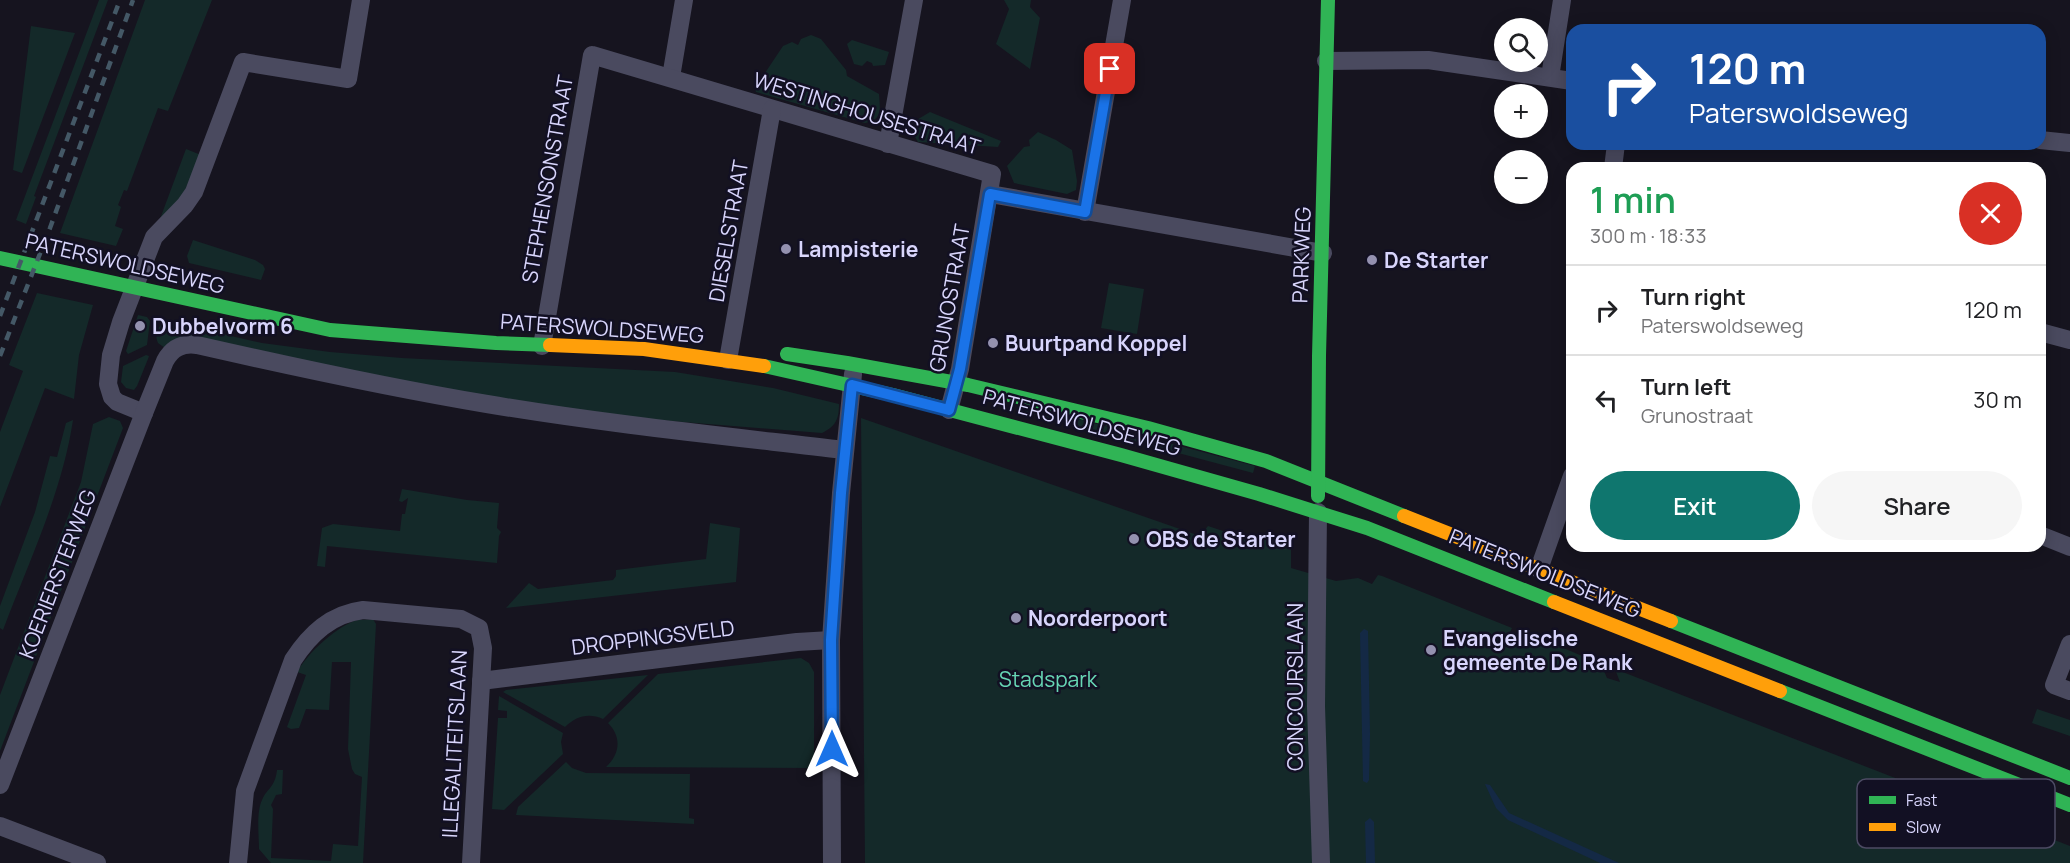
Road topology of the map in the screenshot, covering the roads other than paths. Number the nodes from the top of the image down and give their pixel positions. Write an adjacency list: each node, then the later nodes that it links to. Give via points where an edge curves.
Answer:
1 (361, 0): 32 (street, via 348,79 243,62 194,192 151,244 121,322 109,369 109,391 117,402)
2 (684, 0): 9 (street)
3 (914, 0): 15 (street)
4 (1122, 0): 17 (street)
5 (1328, 0): 8 (main road, PARKWEG)
6 (1562, 0): 10 (street)
7 (592, 55): 9 (street, WESTINGHOUSESTRAAT); 23 (street, STEPHENSONSTRAAT)
8 (1326, 61): 10 (street, via 1428,60); 19 (main road, PARKWEG)
9 (671, 77): 12 (street, WESTINGHOUSESTRAAT)
10 (1550, 77): 11 (street)
11 (1566, 80)
12 (772, 109): 15 (street, WESTINGHOUSESTRAAT); 26 (street, DIESELSTRAAT)
13 (2046, 141): 14 (street)
14 (2070, 143)
15 (888, 144): 16 (street, WESTINGHOUSESTRAAT, via 992,174)
16 (990, 194): 17 (street); 29 (street, GRUNOSTRAAT)
17 (1085, 212): 19 (street)
18 (0, 246): 21 (main road, PATERSWOLDSEWEG, via 298,313 394,324)
19 (1323, 254): 34 (main road, PARKWEG)
20 (0, 258): 23 (main road, PATERSWOLDSEWEG, via 316,328 406,337)
21 (488, 328)
22 (586, 333): 26 (main road, PATERSWOLDSEWEG)
23 (545, 334): 26 (main road, PATERSWOLDSEWEG, via 644,350)
24 (2046, 334): 25 (street)
25 (2070, 340)
26 (735, 352): 30 (main road, PATERSWOLDSEWEG)
27 (774, 352): 28 (main road, PATERSWOLDSEWEG)
28 (854, 364): 29 (main road, PATERSWOLDSEWEG); 30 (street)
29 (957, 384): 31 (street, GRUNOSTRAAT); 34 (main road, PATERSWOLDSEWEG, via 1148,427 1266,461)
30 (852, 385): 31 (main road, PATERSWOLDSEWEG); 33 (street)
31 (949, 410): 36 (main road, PATERSWOLDSEWEG)
32 (144, 413): 33 (street, KOERIERSTERWEG, via 168,355 191,344 488,405); 46 (street, KOERIERSTERWEG)
33 (844, 450): 40 (street)
34 (1318, 481): 36 (main road, PARKWEG); 39 (main road, PATERSWOLDSEWEG)
35 (1566, 493): 39 (street)
36 (1318, 512): 45 (main road, PATERSWOLDSEWEG); 54 (street, CONCOURSLAAN, via 1316,706)
37 (2046, 537): 38 (street)
38 (2070, 547)
39 (1539, 569): 44 (main road, PATERSWOLDSEWEG)
40 (831, 640): 42 (street, DROPPINGSVELD); 53 (street)
41 (2070, 644): 43 (street, via 2054,685)
42 (481, 681): 51 (street, ILLEGALITEITSLAAN, via 483,648 479,628 460,619 363,610 333,618 305,641 293,660 244,791); 52 (street, ILLEGALITEITSLAAN)
43 (2070, 691)
44 (2070, 778)
45 (2004, 779)
46 (0, 785)
47 (2055, 799): 48 (main road, PATERSWOLDSEWEG)
48 (2070, 805)
49 (0, 826): 50 (street)
50 (97, 863)
51 (238, 863)
52 (471, 863)
53 (832, 863)
54 (1321, 863)

